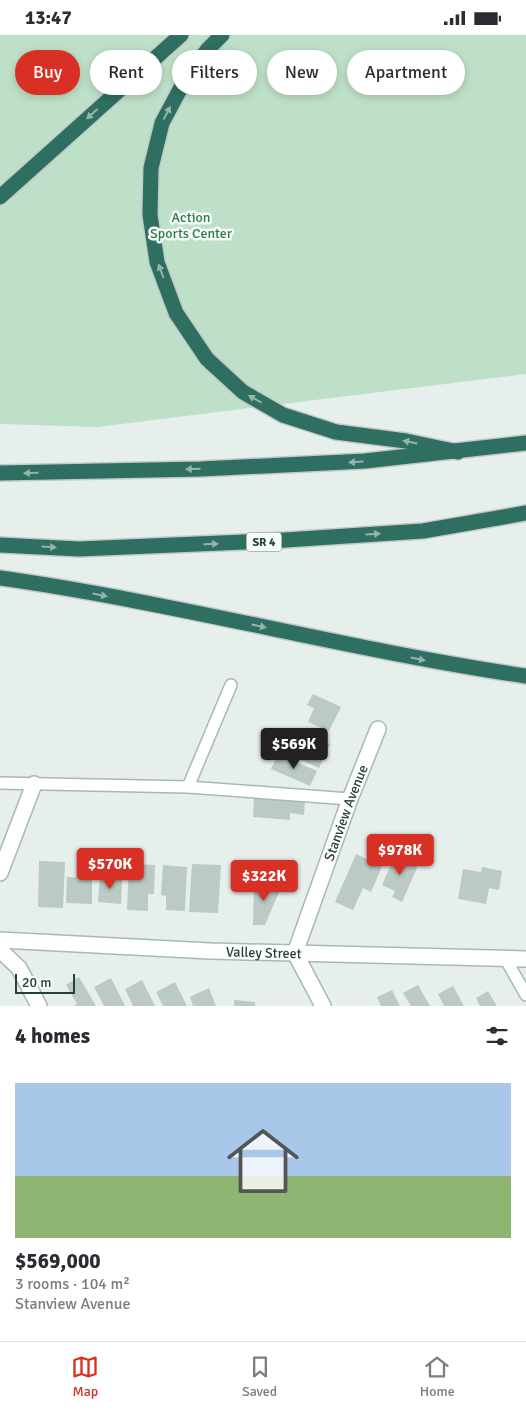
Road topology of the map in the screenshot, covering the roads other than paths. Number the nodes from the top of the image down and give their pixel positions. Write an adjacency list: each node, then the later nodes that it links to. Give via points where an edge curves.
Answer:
1 (181, 35): 3 (highway, one-way to 3)
2 (222, 35): 5 (highway, one-way to 2, via 336,432 283,415 243,392 207,359 176,313 158,262 150,215 151,168 162,123 171,106 185,80)
3 (0, 197)
4 (526, 443): 5 (highway)
5 (458, 451): 6 (highway, one-way to 6, via 365,461 201,469)
6 (0, 473)
7 (526, 513): 8 (highway, SR 4, one-way to 7, via 79,549 270,541 423,531)
8 (0, 545)
9 (0, 577): 10 (highway, one-way to 10)
10 (482, 670): 11 (highway); 12 (highway)
11 (526, 671)
12 (526, 677)
13 (232, 685): 17 (lane)
14 (378, 729): 18 (street, Stanview Avenue)
15 (0, 783): 16 (lane)
16 (34, 785): 17 (lane); 19 (street)
17 (188, 787): 18 (lane)
18 (350, 799): 22 (street, Stanview Avenue)
19 (0, 873)
20 (0, 940): 22 (street, Valley Street)
21 (0, 950): 26 (street, via 19,968)
22 (295, 953): 23 (street, Valley Street); 27 (street)
23 (506, 958): 24 (street, Valley Street); 25 (lane)
24 (526, 959)
25 (526, 995)
26 (39, 1006)
27 (324, 1006)

